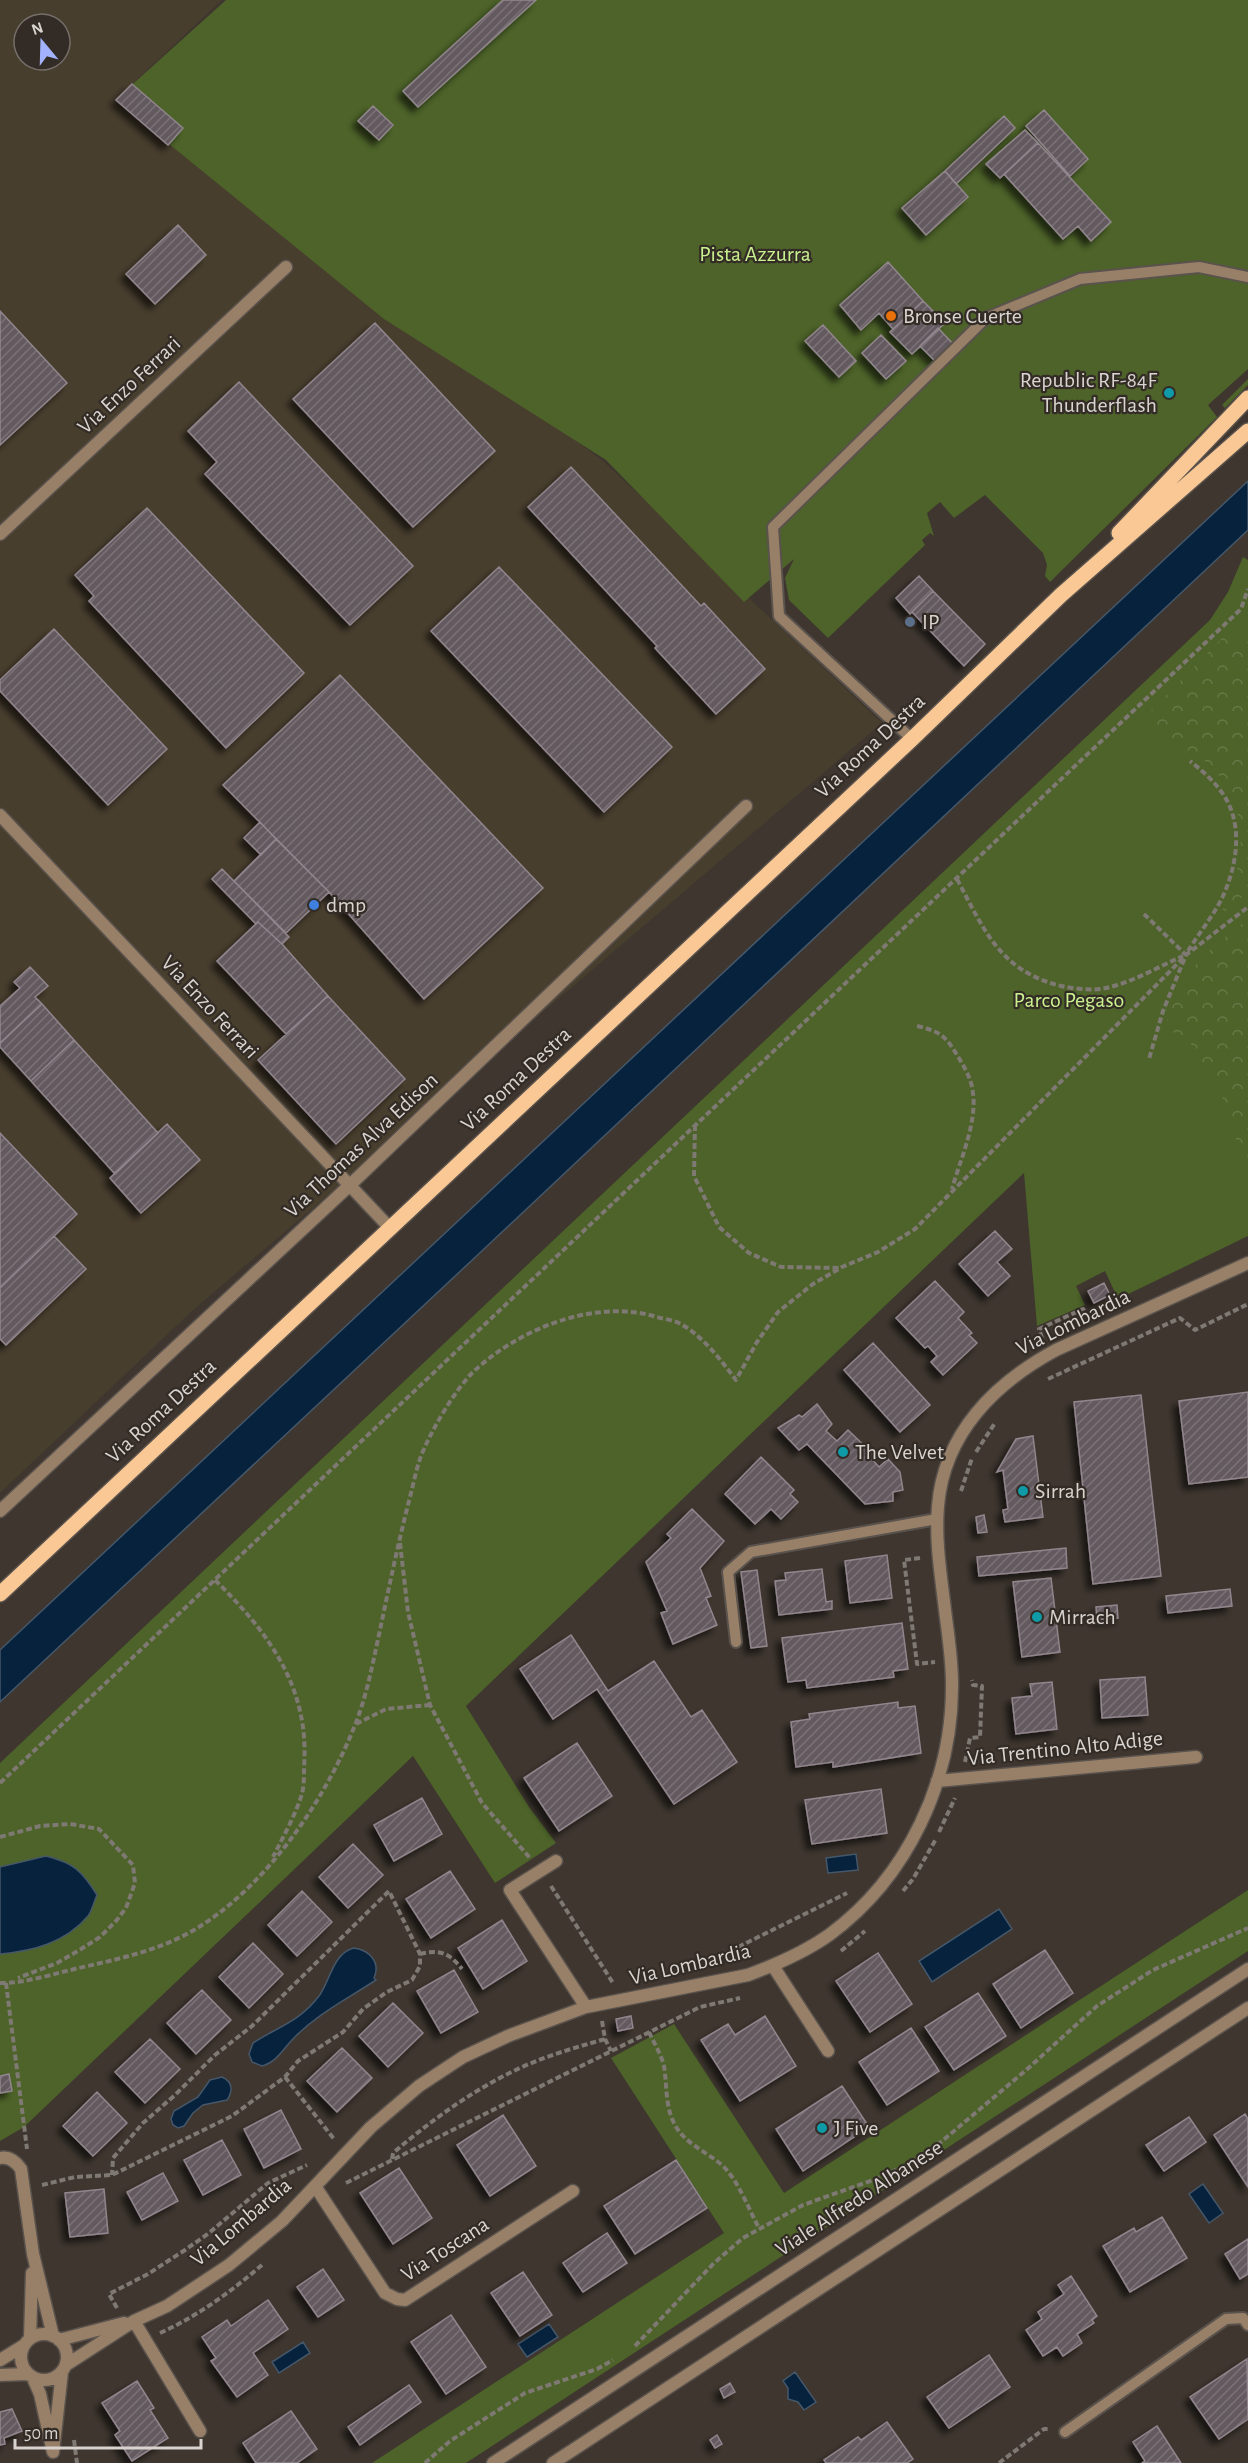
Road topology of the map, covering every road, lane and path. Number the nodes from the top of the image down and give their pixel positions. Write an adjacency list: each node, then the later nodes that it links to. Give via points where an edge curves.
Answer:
1 (286, 267): 5 (street, Via Enzo Ferrari)
2 (1248, 277): 8 (lane, via 1199,267 1080,279 986,318 773,527 779,616)
3 (1248, 398): 7 (main road, Via Roma Destra)
4 (1248, 431): 7 (main road, Via Roma Destra)
5 (0, 534)
6 (1248, 589): 12 (path, via 1241,609)
7 (1061, 595): 8 (main road, Via Roma Destra)
8 (912, 739): 21 (main road, Via Roma Destra)
9 (1190, 761): 15 (path, via 1221,791 1236,824 1237,840 1223,896)
10 (746, 806): 19 (street, Via Thomas Alva Edison)
11 (0, 815): 19 (street, Via Enzo Ferrari)
12 (957, 879): 15 (path, via 998,949 1021,971 1042,981 1074,988 1106,988); 18 (path)
13 (1248, 906): 15 (path)
14 (1144, 914): 15 (path)
15 (1186, 955): 17 (path); 20 (path)
16 (917, 1026): 20 (path, via 939,1031 965,1068 974,1093 971,1121)
17 (1149, 1059)
18 (696, 1125): 23 (path, via 694,1176 719,1227 749,1253 781,1267); 31 (path)
19 (350, 1185): 21 (street, Via Enzo Ferrari); 28 (street, Via Thomas Alva Edison)
20 (952, 1190): 23 (path, via 915,1229 879,1252)
21 (390, 1228): 32 (main road, Via Roma Destra)
22 (1248, 1263): 29 (street, Via Lombardia, via 1056,1350 1011,1378 958,1438 941,1483)
23 (842, 1268): 30 (path, via 813,1284 778,1312 736,1380 714,1351 678,1323 638,1311 584,1315 506,1346 471,1375 443,1413 421,1456)
24 (1248, 1304): 25 (path, via 1195,1330 1179,1318)
25 (1046, 1380)
26 (1000, 1416): 27 (path, via 972,1457)
27 (958, 1498)
28 (0, 1511)
29 (938, 1519): 33 (lane, via 751,1552 728,1572); 39 (street, Via Lombardia, via 952,1712)
30 (399, 1539): 35 (path, via 408,1612); 36 (path)
31 (215, 1580): 40 (path); 44 (path, via 242,1606 284,1666 299,1703 306,1749 302,1793)
32 (0, 1594)
33 (736, 1642)
34 (972, 1674): 38 (path, via 973,1685 982,1686 980,1737 970,1738)
35 (430, 1705): 36 (path, via 386,1709); 42 (path, via 482,1803)
36 (356, 1724): 44 (path, via 319,1798)
37 (1196, 1756): 38 (street, Via Trentino Alto Adige)
38 (961, 1779): 39 (street, Via Trentino Alto Adige); 46 (path, via 952,1808 929,1852)
39 (937, 1781): 51 (street, Via Lombardia, via 911,1843 874,1893 828,1936)
40 (0, 1783)
41 (0, 1837): 55 (path, via 40,1826 70,1824 99,1828 133,1865 135,1883 126,1908 100,1936 57,1963)
42 (531, 1860)
43 (556, 1861): 58 (street, via 510,1890)
44 (269, 1866): 55 (path, via 194,1930 156,1947 126,1958)
45 (548, 1882): 56 (path)
46 (898, 1896)
47 (1248, 1928): 78 (path, via 1153,1970 1097,2006 928,2153 884,2176 803,2205)
48 (868, 1929): 50 (path)
49 (420, 1954): 52 (path, via 439,1950); 65 (path, via 420,1966 412,1980 363,2009 343,2032 298,2061); 73 (path, via 389,1891 252,2026 143,2123 113,2158)
50 (834, 1956)
51 (773, 1966): 58 (street, Via Lombardia, via 724,1981); 64 (street)
52 (462, 1969)
53 (1248, 1969): 99 (street, Viale Alfredo Albanese)
54 (0, 1983): 55 (path)
55 (6, 1983): 69 (path)
56 (613, 1984)
57 (741, 1997): 61 (path, via 699,2007)
58 (586, 2007): 75 (street, Via Lombardia, via 463,2057 419,2086 371,2127)
59 (1248, 2008): 100 (street)
60 (606, 2015): 62 (path, via 607,2020 601,2022)
61 (649, 2032): 63 (path); 78 (path, via 664,2068 673,2121 693,2145 723,2167)
62 (605, 2039): 63 (path); 71 (path, via 522,2067 477,2090 441,2114 393,2153)
63 (611, 2050): 71 (path)
64 (828, 2051)
65 (285, 2077): 66 (path); 73 (path, via 232,2116)
66 (321, 2123)
67 (336, 2140): 68 (path)
68 (329, 2148)
69 (27, 2149)
70 (0, 2158): 79 (street, via 10,2159 21,2169)
71 (392, 2159): 77 (path, via 348,2182)
72 (315, 2162): 81 (path, via 267,2183 185,2250 110,2294)
73 (112, 2175): 74 (path, via 75,2177)
74 (41, 2185)
75 (315, 2186): 77 (street, Via Toscana); 82 (street, Via Lombardia, via 282,2221 229,2265 167,2306)
76 (573, 2191): 77 (street, Via Toscana, via 405,2300 385,2293)
77 (325, 2202)
78 (759, 2228): 87 (path, via 714,2263)
79 (33, 2254): 85 (street); 86 (street)
80 (269, 2258): 84 (path, via 236,2288)
81 (117, 2310)
82 (134, 2321): 85 (street, Via Lombardia); 90 (street, Via Lombardia); 93 (street)
83 (1248, 2325): 94 (lane, via 1243,2318 1226,2319)
84 (155, 2335)
85 (56, 2338): 86 (street, Via Lombardia, via 42,2333); 90 (street, via 66,2349)
86 (27, 2342): 89 (street, Via Lombardia); 92 (street, via 20,2360)
87 (632, 2349)
88 (615, 2359): 98 (path, via 525,2393 450,2441)
89 (0, 2360)
90 (64, 2369): 92 (street, Via Lombardia, via 48,2380); 96 (street)
91 (0, 2375): 92 (street, Via Lombardia)
92 (30, 2376): 96 (street, via 40,2394)
93 (200, 2431)
94 (1065, 2432): 101 (path, via 1044,2429)
95 (74, 2434): 97 (path)
96 (54, 2458)
97 (77, 2463)
98 (425, 2463)
99 (494, 2463)
100 (553, 2463)
101 (999, 2463)

